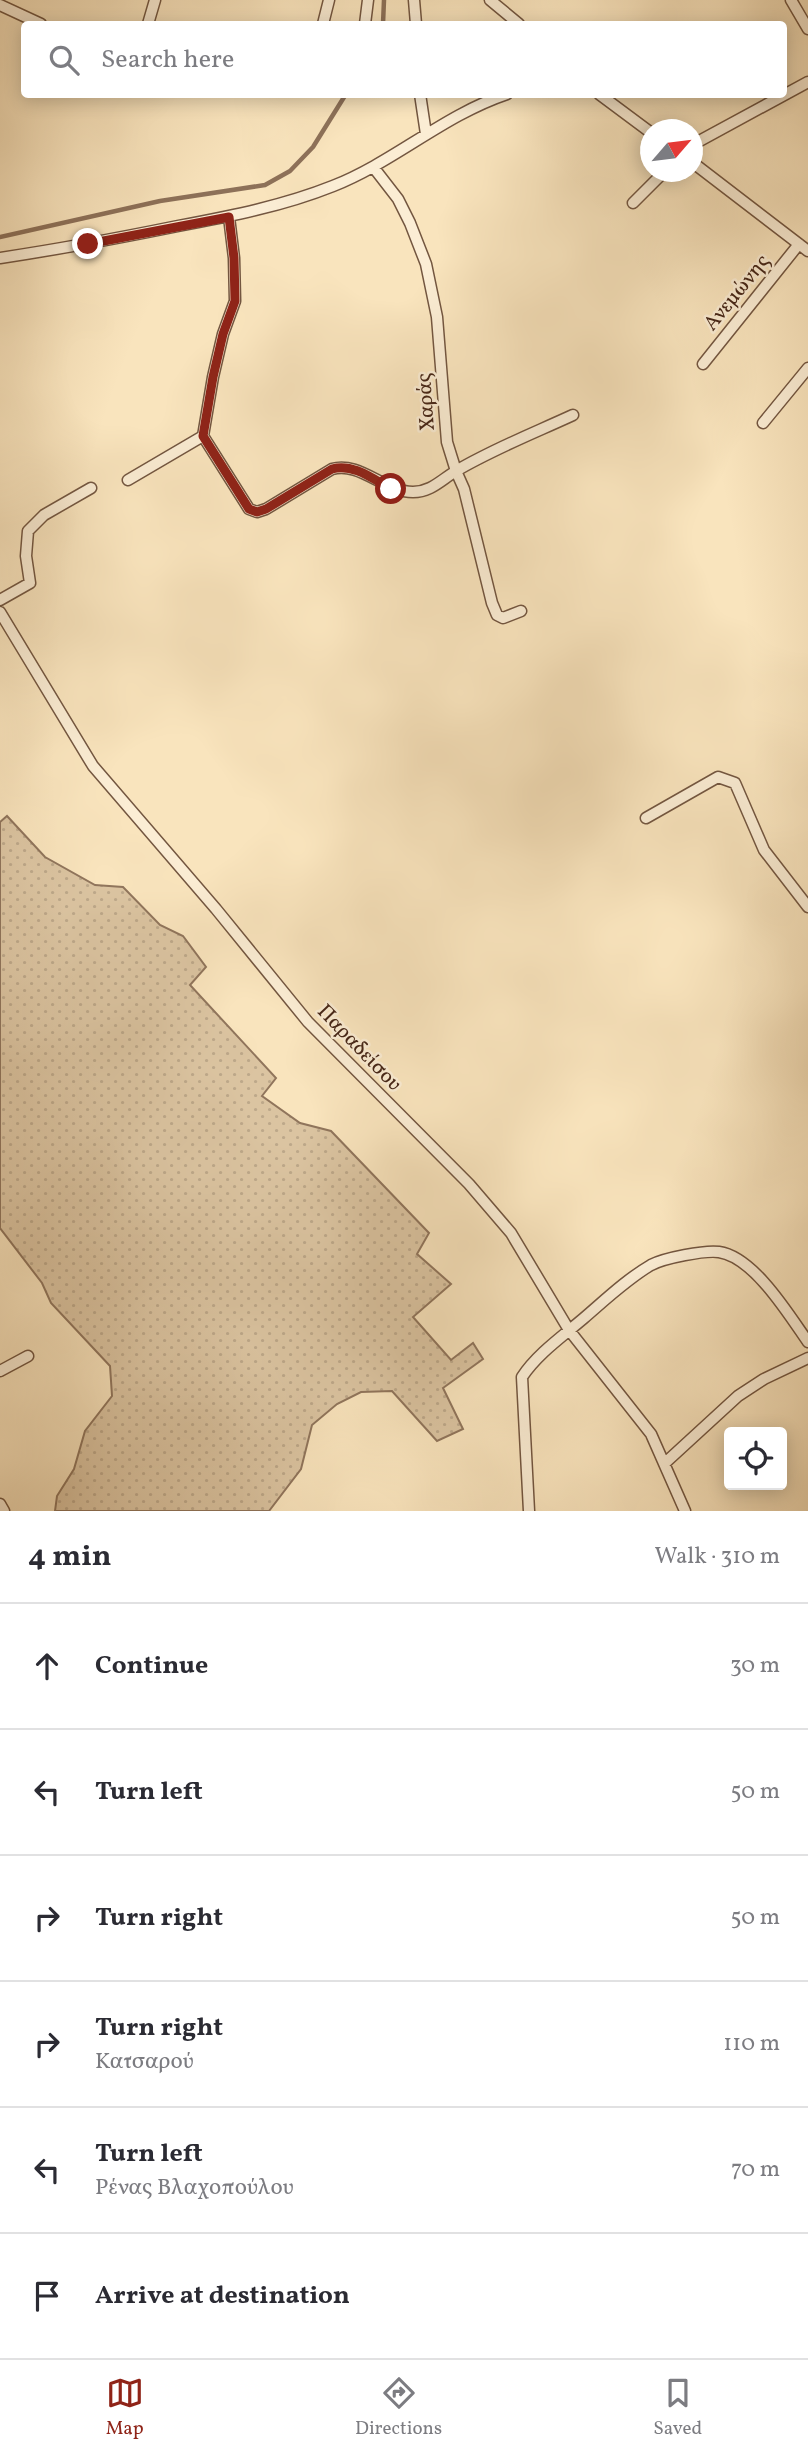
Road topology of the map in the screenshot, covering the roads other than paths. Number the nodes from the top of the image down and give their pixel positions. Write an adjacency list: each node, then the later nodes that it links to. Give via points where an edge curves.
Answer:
1 (155, 0): 10 (street)
2 (329, 0): 11 (street)
3 (368, 0): 12 (street)
4 (414, 0): 13 (street)
5 (489, 0): 14 (street)
6 (791, 0): 15 (street)
7 (0, 5): 8 (street)
8 (15, 5): 9 (street)
9 (37, 21)
10 (150, 21)
11 (324, 21)
12 (365, 21)
13 (416, 21)
14 (515, 21)
15 (808, 29)
16 (808, 82): 17 (street)
17 (787, 93)
18 (422, 98): 23 (street)
19 (496, 98): 23 (street)
20 (604, 98): 22 (street)
21 (779, 98): 24 (street)
22 (640, 125)
23 (426, 134): 25 (street)
24 (703, 139)
25 (374, 168): 29 (street, via 291,201); 37 (street, Χαράς, via 398,199 426,264 437,317 447,442)
26 (703, 171): 30 (street)
27 (654, 182): 28 (street)
28 (633, 203)
29 (229, 217): 31 (street); 36 (street, via 235,301 223,334)
30 (804, 247): 32 (street, Ανεμώνης)
31 (0, 258)
32 (703, 364)
33 (808, 368): 35 (street)
34 (573, 415): 37 (street)
35 (763, 423)
36 (203, 436): 37 (street, via 249,509 257,512 342,466 391,489 411,492 428,491); 38 (street)
37 (456, 471): 41 (street, Χαράς, via 492,603 503,618)
38 (128, 480)
39 (91, 488): 40 (street, via 44,515 28,531 30,583)
40 (0, 600)
41 (521, 611)
42 (0, 612): 45 (street, Παραδείσου, via 93,766 308,1022 470,1184 511,1233)
43 (646, 818): 44 (street, via 718,777 735,783 764,850)
44 (808, 908)
45 (569, 1330): 46 (street, via 653,1264 720,1252 750,1267); 50 (street, Παραδείσου, via 651,1434); 53 (street, via 522,1377)
46 (808, 1342)
47 (27, 1356): 49 (street)
48 (808, 1358): 50 (street, via 738,1396)
49 (0, 1371)
50 (665, 1463): 54 (street, Παραδείσου)
51 (0, 1504): 52 (street)
52 (4, 1511)
53 (528, 1511)
54 (685, 1511)

